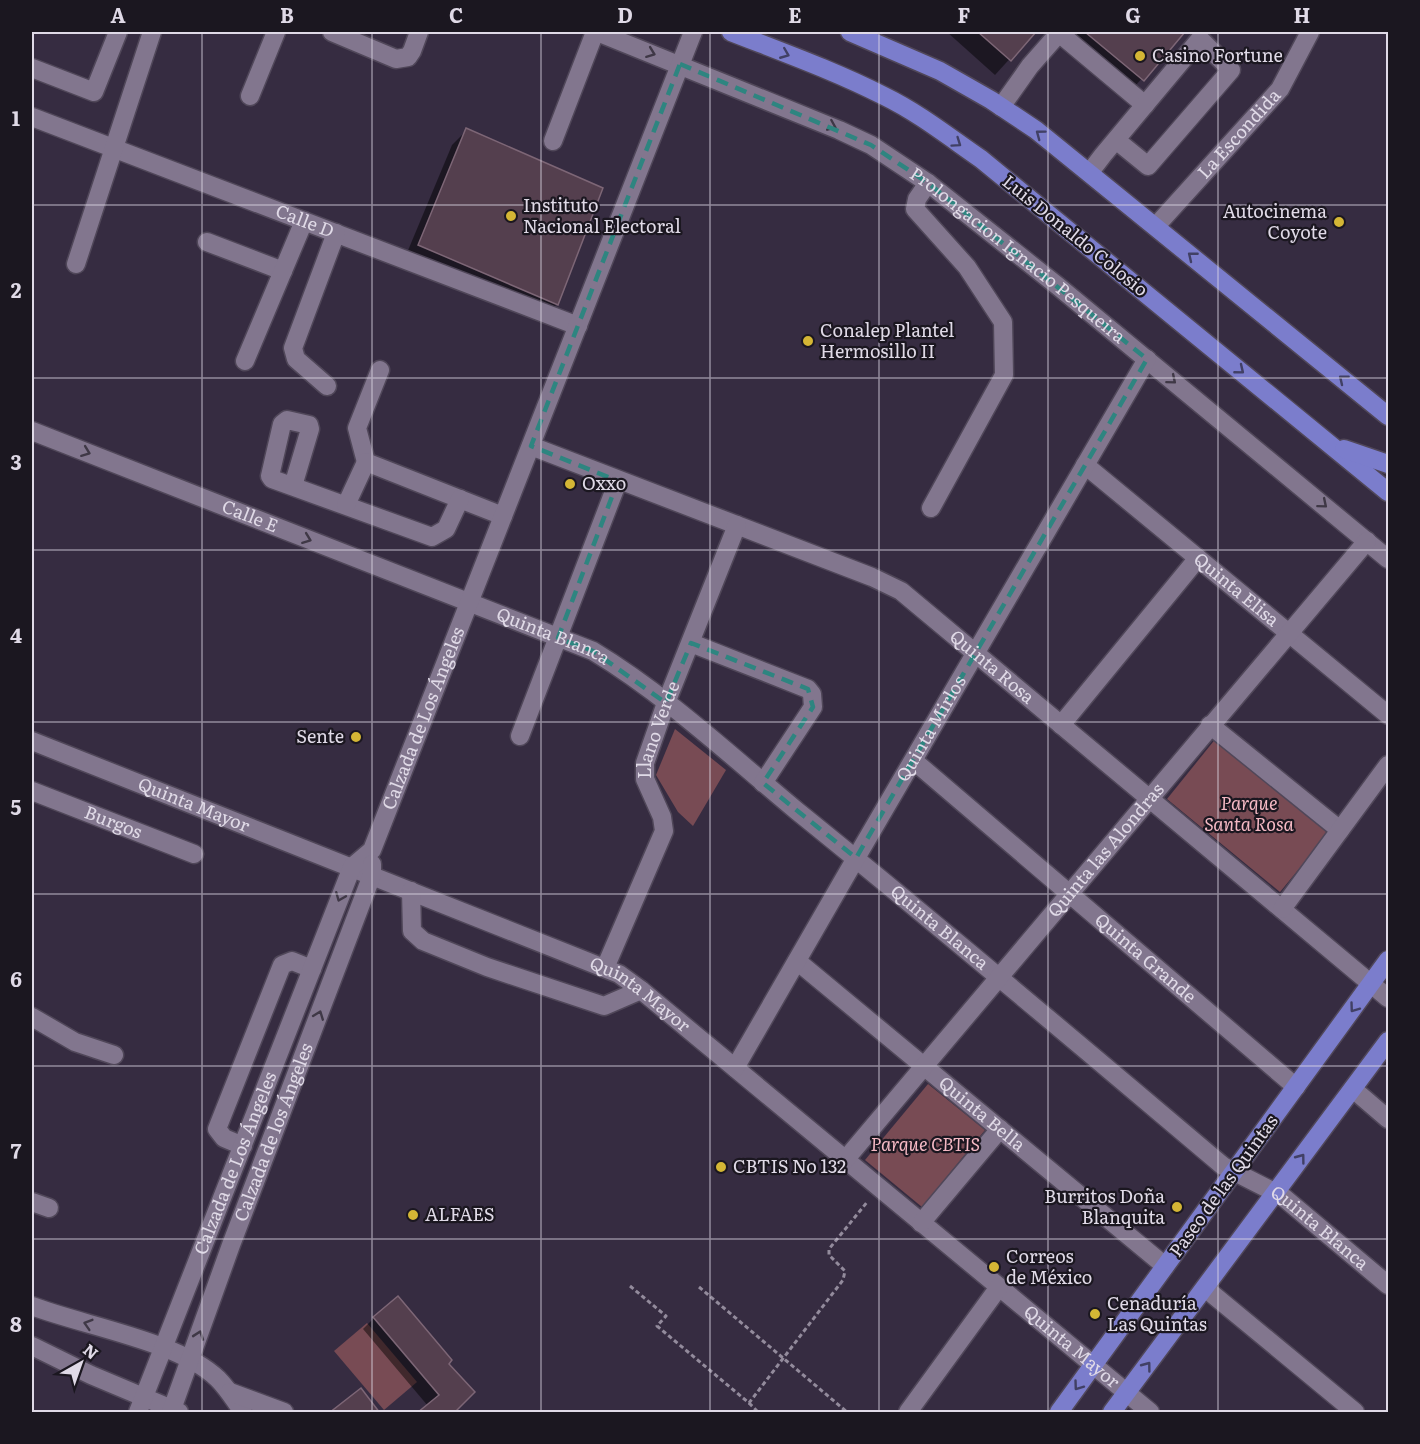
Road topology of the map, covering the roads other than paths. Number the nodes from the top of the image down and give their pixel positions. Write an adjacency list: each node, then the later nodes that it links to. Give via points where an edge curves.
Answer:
1 (118, 32): 13 (street, via 94,92)
2 (152, 32): 20 (street)
3 (276, 32): 14 (street)
4 (332, 32): 5 (street, via 396,59 408,57)
5 (419, 32)
6 (596, 32): 12 (street, Prolongacion Ignacio Pesqueira, one-way to 12); 19 (street)
7 (693, 32): 12 (street, Calzada de Los Ángeles)
8 (731, 32): 37 (main road, Luis Donaldo Colosio, one-way to 37, via 875,92 925,120 981,159)
9 (850, 32): 16 (main road, via 940,71)
10 (1310, 32): 24 (street, La Escondida, via 1280,89)
11 (1199, 35): 15 (street); 18 (street, via 1231,70 1148,166)
12 (680, 64): 22 (street, Prolongacion Ignacio Pesqueira, one-way to 22, via 871,145); 29 (street, Calzada de Los Ángeles)
13 (32, 68)
14 (250, 96)
15 (1145, 105): 16 (street, via 1059,33); 18 (street)
16 (1001, 106): 21 (main road, one-way to 16)
17 (32, 117): 20 (street, Calle D)
18 (1116, 140): 21 (street)
19 (553, 141)
20 (114, 149): 23 (street, Calle D); 27 (street)
21 (1090, 172): 24 (main road)
22 (928, 183): 30 (street, Prolongacion Ignacio Pesqueira); 46 (street, via 916,199 915,209 967,267 1003,322 1004,375)
23 (304, 221): 25 (street, Calle D); 28 (street)
24 (1156, 226): 34 (main road, one-way to 24)
25 (336, 233): 29 (street, Calle D); 33 (street, via 293,348 296,359)
26 (207, 242): 28 (street)
27 (76, 264)
28 (283, 271): 31 (street)
29 (578, 326): 36 (street, Calzada de Los Ángeles)
30 (1147, 359): 40 (street, Quinta Mirlos); 49 (street, Prolongacion Ignacio Pesqueira, one-way to 49)
31 (245, 360)
32 (380, 370): 38 (street, via 357,429)
33 (327, 386)
34 (1389, 416)
35 (32, 431): 52 (street, Calle E, one-way to 52)
36 (531, 446): 41 (street, Quinta Rosa); 47 (street, Calzada de Los Ángeles)
37 (1334, 446): 39 (main road); 43 (main road, Luis Donaldo Colosio)
38 (366, 462): 44 (street); 45 (street)
39 (1389, 464)
40 (1085, 465): 50 (street, Quinta Elisa); 56 (street, Quinta Mirlos)
41 (618, 481): 48 (street, Quinta Rosa); 54 (street)
42 (292, 486): 45 (street)
43 (1389, 492)
44 (460, 499): 45 (street, via 446,529 432,537); 47 (street)
45 (346, 505)
46 (931, 508)
47 (503, 516): 52 (street, Calzada de Los Ángeles)
48 (737, 525): 55 (street, Llano Verde); 56 (street, Quinta Rosa, via 889,584 912,598)
49 (1367, 541): 51 (street, Prolongacion Ignacio Pesqueira); 53 (street, Quinta las Alondras)
50 (1198, 558): 53 (street, Quinta Elisa); 59 (street)
51 (1389, 559)
52 (469, 602): 54 (street, Quinta Blanca); 69 (street, Calzada de Los Ángeles)
53 (1288, 632): 58 (street, Quinta Elisa); 60 (street, Quinta las Alondras)
54 (558, 638): 57 (street, Quinta Blanca, via 594,651); 61 (street)
55 (691, 643): 57 (street, Llano Verde); 65 (street, via 808,689 812,694 813,707)
56 (976, 654): 59 (street, Quinta Rosa); 63 (street, Quinta Mirlos)
57 (666, 703): 65 (street, Quinta Blanca); 79 (street, Llano Verde, via 644,771 664,831)
58 (1389, 715)
59 (1061, 725): 67 (street, Quinta Rosa)
60 (1210, 725): 67 (street, Quinta las Alondras); 68 (street)
61 (520, 736)
62 (32, 741): 72 (street, Quinta Mayor)
63 (914, 761): 71 (street, Quinta Mirlos); 75 (street, Quinta Grande)
64 (1389, 765): 68 (street)
65 (764, 783): 71 (street, Quinta Blanca)
66 (32, 791): 70 (street, Burgos)
67 (1149, 798): 75 (street, Quinta las Alondras); 76 (street, Quinta Rosa)
68 (1340, 830): 76 (street)
69 (372, 850): 72 (street, Calzada de Los Ángeles); 73 (street, Calzada de los Ángeles)
70 (194, 854)
71 (856, 858): 78 (street, Quinta Mirlos); 81 (street, Quinta Blanca)
72 (352, 867): 73 (street, Quinta Mayor); 80 (street, Calzada de Los Ángeles, one-way to 80)
73 (372, 875): 74 (street, Quinta Mayor); 106 (street, Calzada de los Ángeles, one-way to 73)
74 (411, 891): 79 (street, Quinta Mayor); 83 (street, via 412,931 423,940 487,967 604,1006)
75 (1070, 892): 81 (street, Quinta las Alondras); 90 (street, Quinta Grande)
76 (1282, 909): 82 (street, Quinta Rosa)
77 (1389, 960): 82 (main road, Paseo de las Quintas)
78 (797, 961): 88 (street, Quinta Bella); 89 (street, Quinta Mirlos)
79 (605, 968): 83 (street, Quinta Mayor)
80 (312, 969): 94 (street, Calzada de Los Ángeles); 94 (street, via 292,961 282,965 217,1129 224,1138)
81 (999, 977): 88 (street, Quinta las Alondras); 96 (street, Quinta Blanca)
82 (1371, 984): 84 (street, Quinta Rosa); 90 (main road, Paseo de las Quintas, one-way to 90)
83 (641, 990): 89 (street, Quinta Mayor)
84 (1389, 998)
85 (32, 1017): 87 (street, via 75,1042)
86 (1389, 1041): 91 (main road)
87 (114, 1055)
88 (924, 1066): 93 (street, Quinta Bella); 95 (street, Quinta las Alondras)
89 (735, 1068): 95 (street, Quinta Mayor)
90 (1296, 1087): 96 (main road, Paseo de las Quintas)
91 (1353, 1089): 92 (street); 97 (main road, one-way to 91)
92 (1389, 1119)
93 (1000, 1129): 98 (street); 99 (street, Quinta Bella)
94 (243, 1146): 105 (street, Calzada de Los Ángeles)
95 (845, 1160): 98 (street, Quinta Mayor)
96 (1234, 1172): 97 (street, Quinta Blanca); 99 (main road, Paseo de las Quintas)
97 (1276, 1192): 100 (street, Quinta Blanca); 102 (main road)
98 (921, 1224): 101 (street, Quinta Mayor)
99 (1165, 1266): 107 (main road, Paseo de las Quintas)
100 (1389, 1285)
101 (999, 1287): 107 (street, Quinta Mayor); 114 (street)
102 (1205, 1288): 109 (main road, one-way to 102); 118 (street)
103 (32, 1306): 105 (street, one-way to 103)
104 (32, 1346): 110 (street)
105 (164, 1348): 106 (street); 110 (street, Calzada de Los Ángeles)
106 (190, 1360): 108 (street); 111 (street, Calzada de los Ángeles)
107 (1093, 1365): 109 (street, Quinta Mayor); 115 (main road, Paseo de las Quintas, one-way to 115)
108 (230, 1392): 112 (street); 113 (street)
109 (1127, 1393): 116 (main road); 117 (street, Quinta Mayor)
110 (141, 1405): 111 (street)
111 (174, 1412)
112 (243, 1413)
113 (284, 1413)
114 (908, 1413)
115 (1059, 1413)
116 (1112, 1413)
117 (1150, 1413)
118 (1355, 1413)

